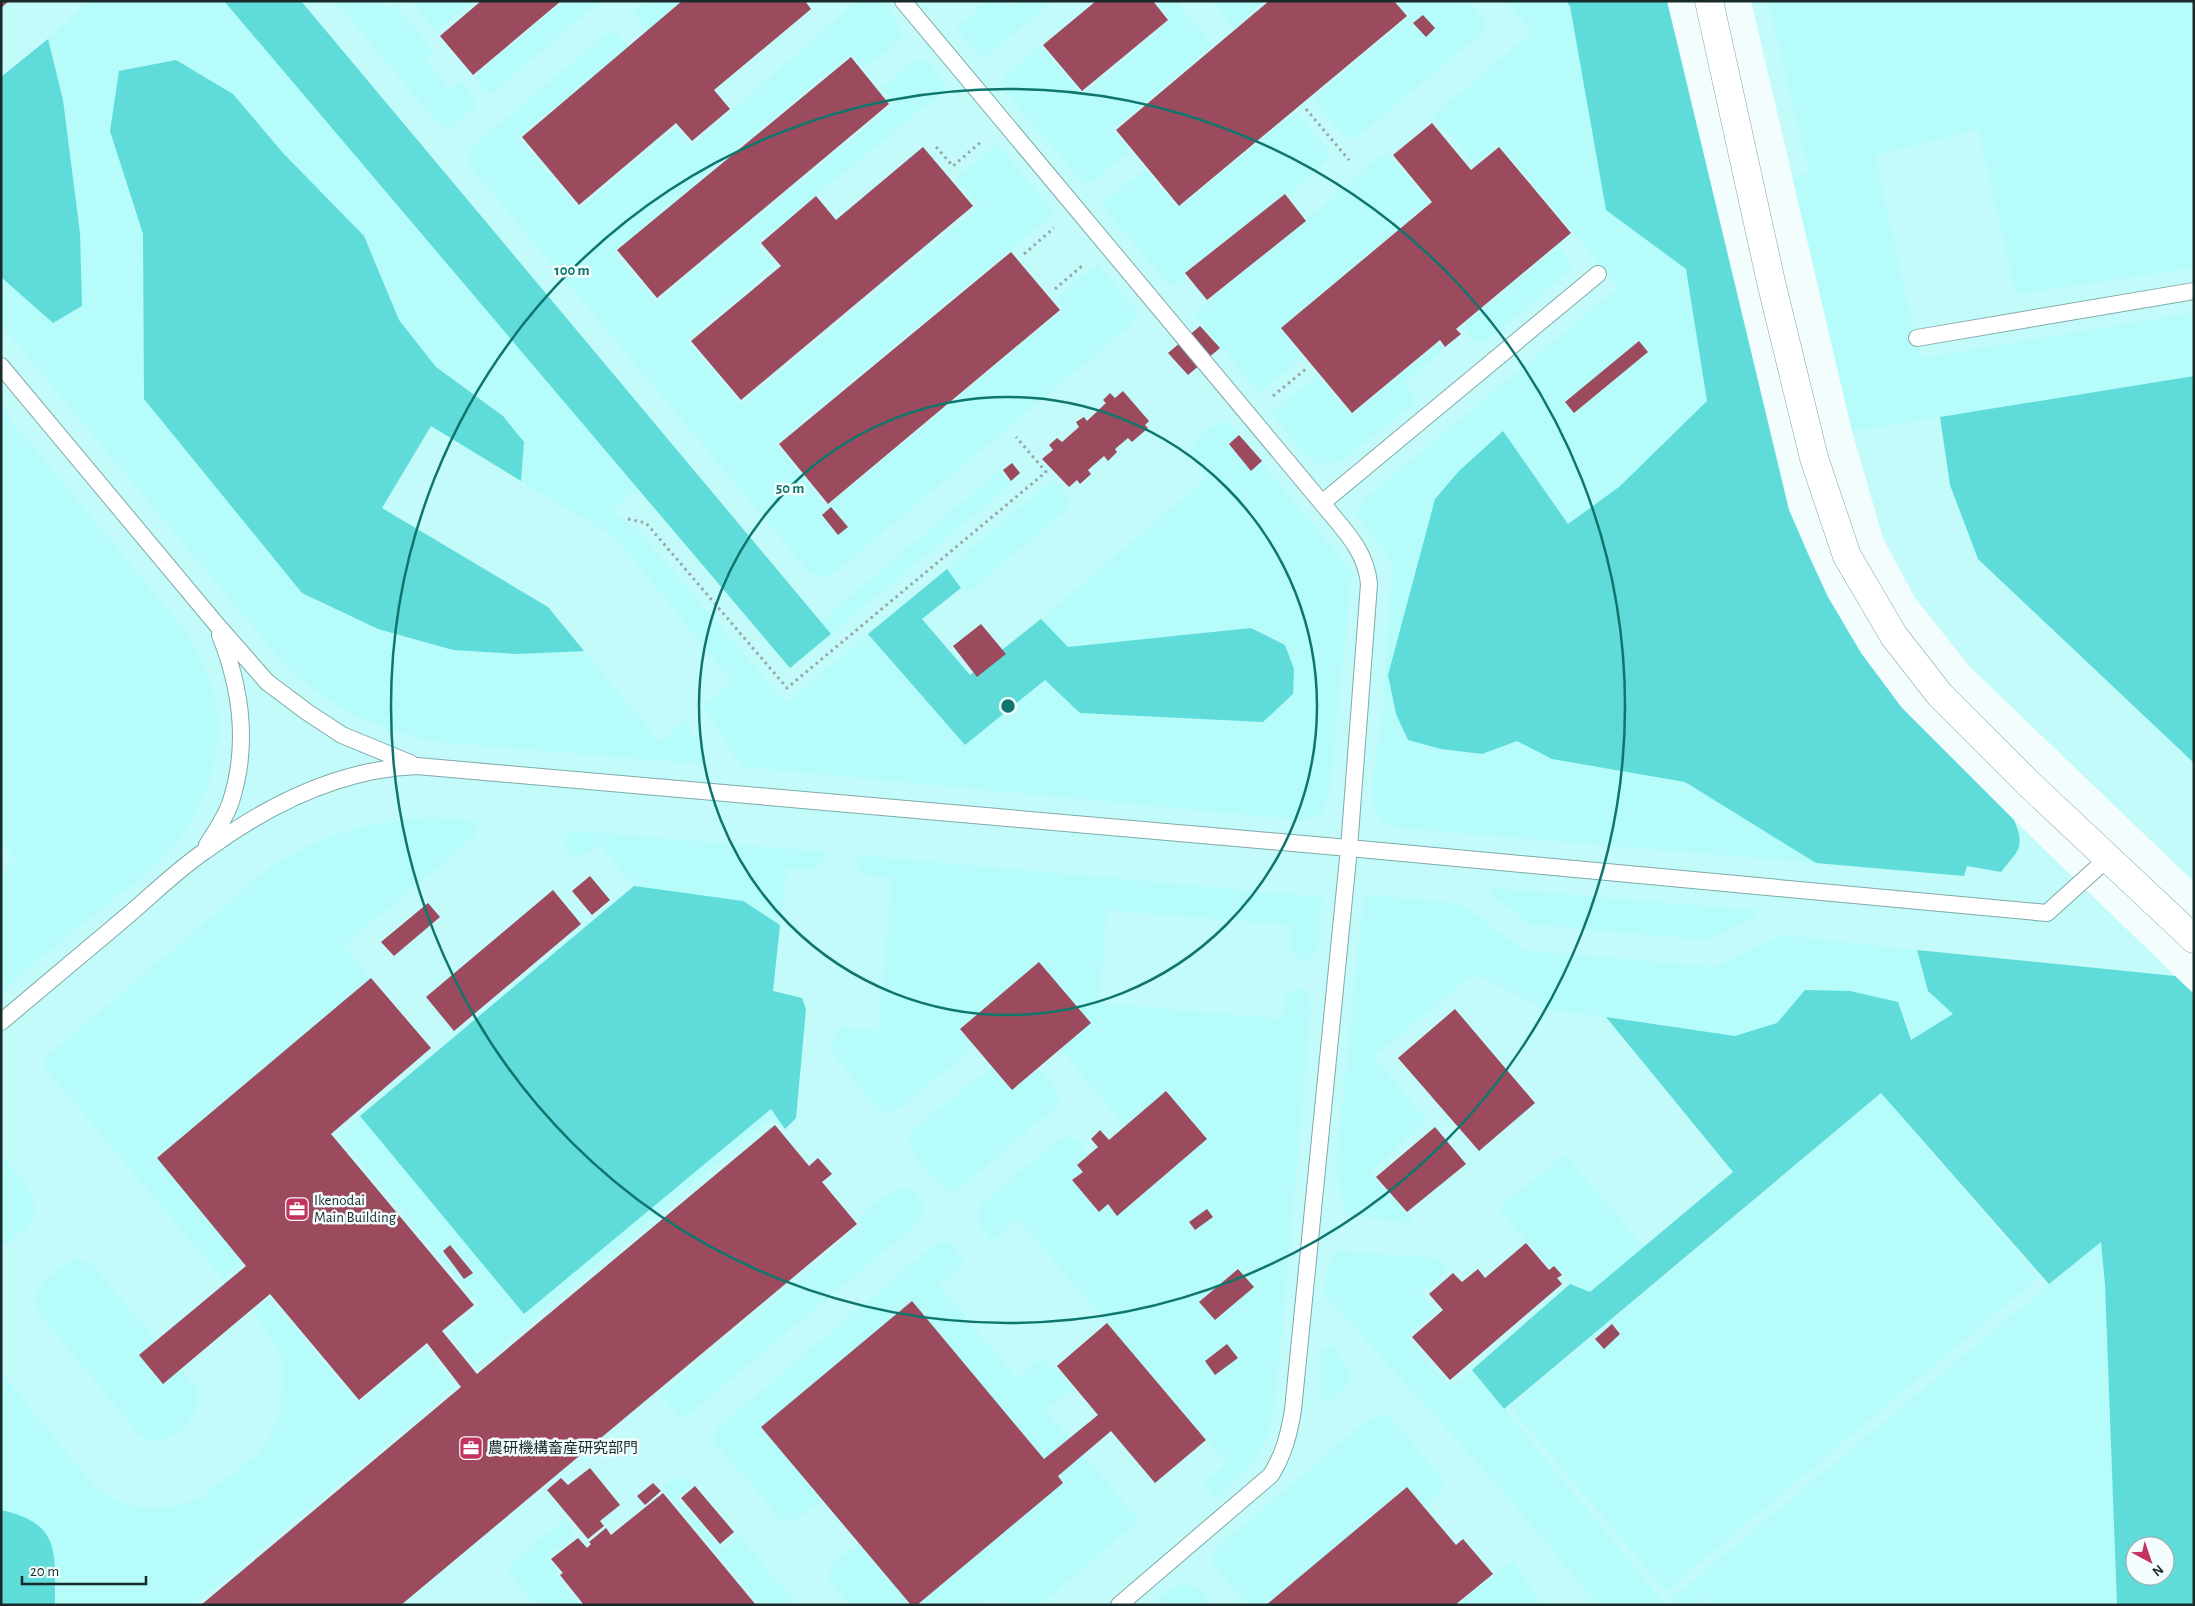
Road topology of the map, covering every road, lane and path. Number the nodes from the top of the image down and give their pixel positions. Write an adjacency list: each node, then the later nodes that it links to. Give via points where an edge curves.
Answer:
1 (903, 1): 4 (lane)
2 (1709, 1): 24 (street, via 1814,458 1847,556 1894,636 1940,695)
3 (1306, 109): 6 (path)
4 (1004, 122): 5 (path, via 952,166); 7 (lane)
5 (936, 147)
6 (1349, 160)
7 (1078, 209): 8 (lane); 9 (path)
8 (1107, 245): 11 (path); 16 (lane)
9 (1024, 254)
10 (1598, 274): 18 (lane)
11 (1055, 289)
12 (2194, 291): 13 (lane)
13 (1917, 338)
14 (1, 366): 20 (lane)
15 (1307, 368): 16 (path)
16 (1249, 415): 18 (lane)
17 (1016, 437): 19 (path, via 1046,472 787,688 646,523)
18 (1322, 502): 22 (lane, via 1362,554 1368,568)
19 (628, 520)
20 (217, 626): 21 (lane, via 267,682 307,712 342,735); 23 (lane, via 232,665 240,708 241,741 231,801)
21 (417, 766): 22 (lane); 23 (lane, via 390,767 357,774 318,788 240,826)
22 (1349, 848): 24 (lane, via 2046,913); 27 (lane, via 1288,1440 1271,1475)
23 (203, 852): 26 (lane)
24 (2108, 858): 25 (street)
25 (2194, 939)
26 (1, 1022)
27 (1119, 1605)

